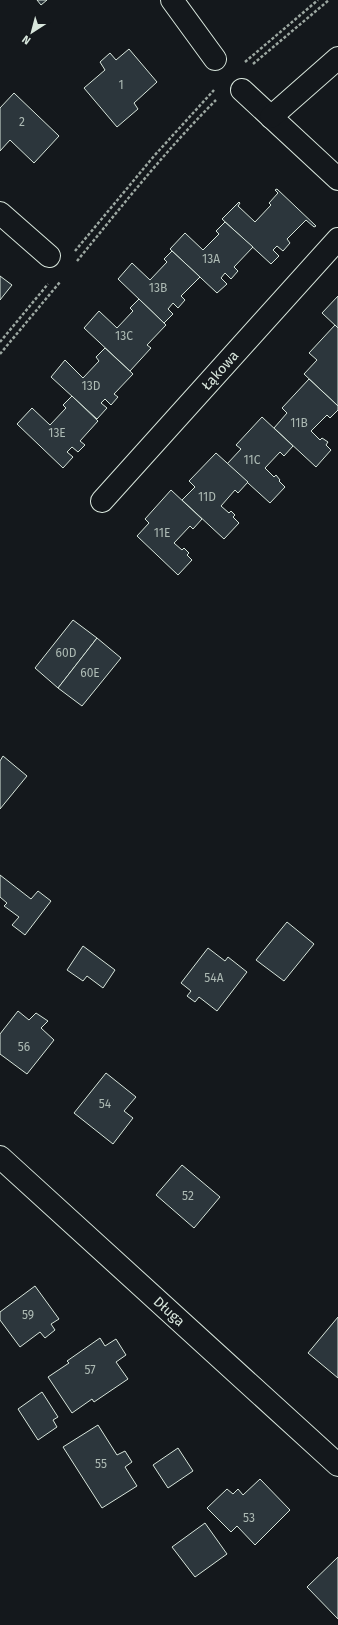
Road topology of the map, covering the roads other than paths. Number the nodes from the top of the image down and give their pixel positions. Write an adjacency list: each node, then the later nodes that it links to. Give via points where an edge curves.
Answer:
1 (172, 0): 3 (street)
2 (338, 58): 5 (street)
3 (215, 59)
4 (242, 90): 5 (street)
5 (271, 117): 6 (street)
6 (338, 179)
7 (0, 213): 9 (street)
8 (338, 239): 10 (street, Łąkowa)
9 (49, 256)
10 (102, 501)
11 (0, 1157): 12 (street, Długa)
12 (338, 1465)

